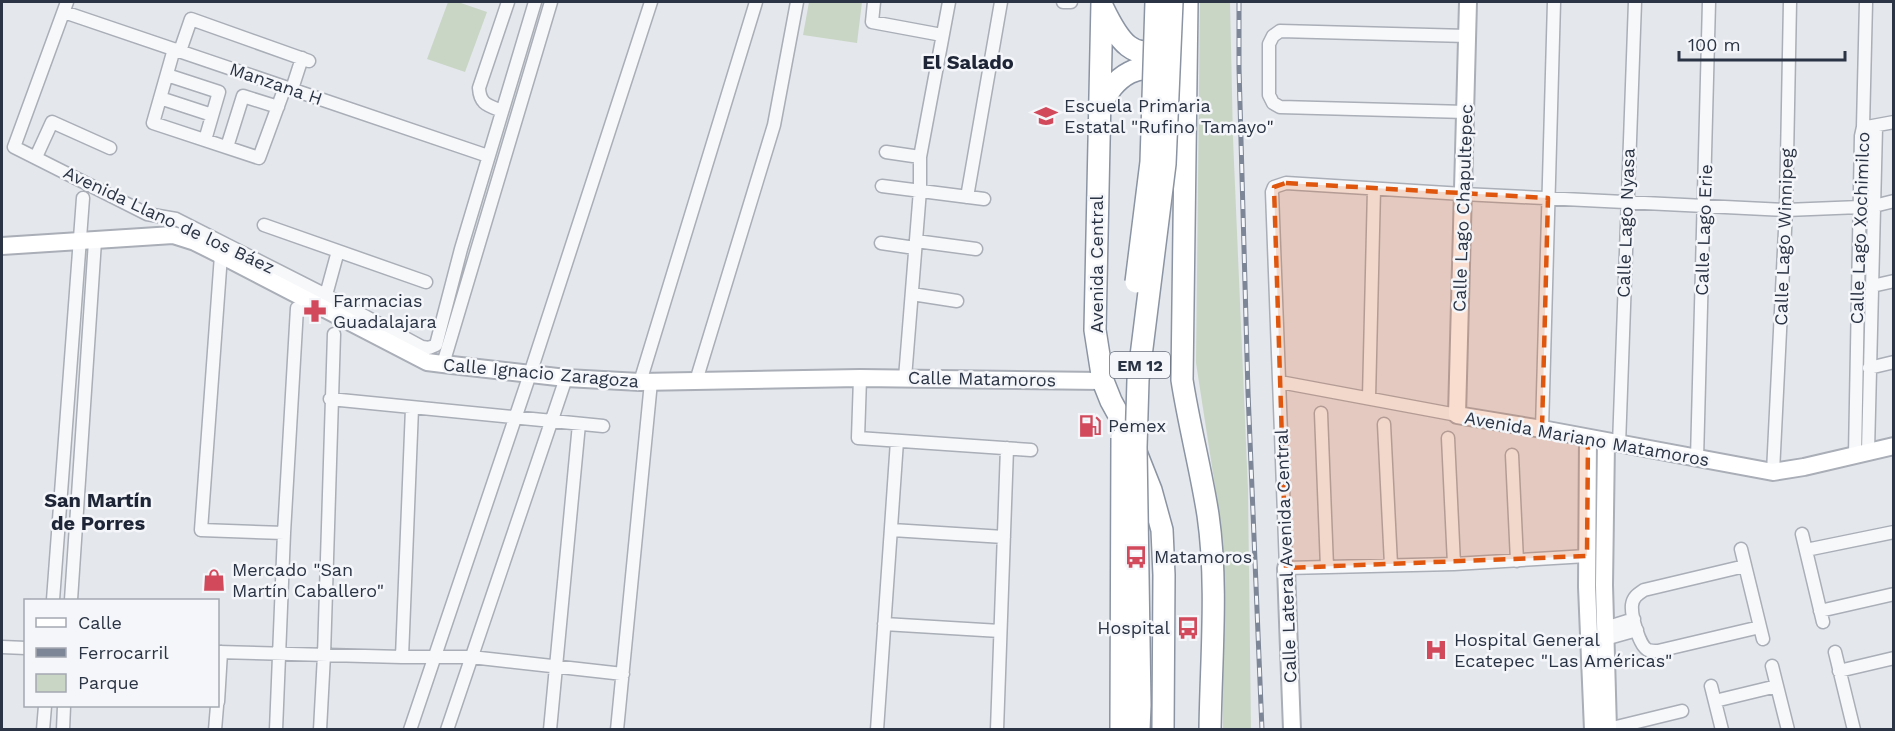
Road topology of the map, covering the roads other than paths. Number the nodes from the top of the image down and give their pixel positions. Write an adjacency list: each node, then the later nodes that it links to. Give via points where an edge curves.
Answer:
1 (508, 2): 31 (street, via 479,88 484,104)
2 (535, 2): 31 (street)
3 (551, 2): 77 (street)
4 (651, 2): 79 (street)
5 (756, 2): 85 (street)
6 (797, 2): 83 (street, via 774,125)
7 (874, 2): 23 (street, via 872,22)
8 (948, 2): 23 (street)
9 (1001, 2): 48 (street)
10 (1064, 2): 11 (street)
11 (1071, 2)
12 (1156, 2): 162 (highway, EM 12, bridge, via 1151,162 1124,380)
13 (1172, 2): 163 (highway, EM 12, bridge, via 1166,164 1138,380)
14 (1468, 2): 24 (street, Calle Lago Chapultepec)
15 (1554, 2): 50 (street)
16 (1635, 2): 52 (street, Calle Lago Nyasa)
17 (1709, 2): 54 (street, Calle Lago Erie)
18 (1790, 2): 57 (street, Calle Lago Winnipeg)
19 (1866, 2): 36 (street, Calle Lago Xochimilco)
20 (1102, 3): 22 (highway, via 1116,34 1128,47 1145,52 1168,43); 30 (highway, Avenida Central)
21 (66, 7): 25 (street, Manzana H); 42 (street, Avenida Llano de los Báez, via 14,147)
22 (1186, 9): 33 (highway)
23 (942, 35): 43 (street)
24 (1467, 36): 32 (street, Calle Lago Chapultepec); 32 (street, via 1280,31 1269,44 1269,95 1280,107)
25 (177, 50): 26 (street); 27 (street, Manzana H); 27 (street, via 191,19 305,60)
26 (167, 75): 28 (street); 34 (street, via 219,92)
27 (288, 88): 29 (street); 41 (street, Manzana H)
28 (160, 98): 34 (street); 37 (street, via 153,123)
29 (278, 107): 38 (street, via 259,158); 38 (street, via 243,96)
30 (1100, 109): 33 (highway, via 1119,80 1144,68 1166,76 1174,85); 84 (highway, Avenida Central, via 1095,330)
31 (501, 111): 41 (street)
32 (1466, 112): 47 (street, Calle Lago Chapultepec)
33 (1185, 115): 165 (highway, via 1182,380 1208,515 1213,572)
34 (212, 116): 37 (street)
35 (1893, 122): 36 (street)
36 (1870, 127): 55 (street, Calle Lago Xochimilco); 56 (street, Calle Lago Xochimilco)
37 (205, 140): 38 (street)
38 (227, 147)
39 (110, 148): 42 (street, via 52,122)
40 (886, 152): 43 (street)
41 (488, 156): 70 (street, Avenida Llano de los Báez, via 436,345 422,346)
42 (36, 157): 70 (street, Avenida Llano de los Báez, via 147,214 176,219)
43 (920, 157): 46 (street)
44 (882, 186): 46 (street)
45 (1374, 189): 47 (street); 86 (street, Calle Lateral Avenida Central, via 1286,183 1274,187); 87 (street)
46 (920, 190): 48 (street); 61 (street)
47 (1463, 194): 50 (street); 91 (street, Calle Lago Chapultepec)
48 (967, 197): 51 (street)
49 (83, 198): 59 (street)
50 (1548, 198): 52 (street); 97 (street)
51 (984, 199)
52 (1627, 201): 54 (street); 101 (street, Calle Lago Nyasa)
53 (1893, 201): 55 (street)
54 (1705, 205): 57 (street); 107 (street, Calle Lago Erie)
55 (1874, 206): 68 (street, Calle Lago Xochimilco)
56 (1860, 207): 57 (street); 105 (street, Calle Lago Xochimilco)
57 (1786, 210): 108 (street, Calle Lago Winnipeg)
58 (264, 225): 64 (street)
59 (88, 241): 62 (street, Calle Ignacio Zaragoza); 65 (street, Calle Ignacio Zaragoza, via 173,235); 73 (street); 74 (street)
60 (880, 243): 61 (street)
61 (916, 245): 63 (street); 69 (street)
62 (2, 246)
63 (976, 249)
64 (338, 251): 67 (street); 70 (street)
65 (221, 255): 77 (street, Calle Ignacio Zaragoza, via 426,362); 111 (street, via 201,530)
66 (1893, 281): 68 (street)
67 (426, 282)
68 (1872, 286): 78 (street, Calle Lago Xochimilco)
69 (912, 294): 71 (street); 82 (street)
70 (326, 295)
71 (957, 301)
72 (297, 308): 111 (street)
73 (75, 312): 74 (street); 124 (street)
74 (91, 312): 125 (street)
75 (334, 334): 88 (street)
76 (1893, 362): 78 (street)
77 (443, 364): 79 (street, Calle Ignacio Zaragoza)
78 (1869, 368): 105 (street, Calle Lago Xochimilco)
79 (530, 374): 80 (street, Calle Ignacio Zaragoza); 92 (street)
80 (566, 378): 85 (street, Calle Ignacio Zaragoza); 93 (street)
81 (860, 378): 82 (street, Calle Matamoros); 83 (street, Calle Ignacio Zaragoza); 100 (street, via 858,438)
82 (905, 378): 84 (street, Calle Matamoros)
83 (696, 381): 85 (street, Calle Ignacio Zaragoza)
84 (1103, 381): 164 (highway, Avenida Central, via 1152,490 1162,530)
85 (646, 382): 143 (street)
86 (1280, 382): 87 (street, Avenida Mariano Matamoros); 122 (street, Calle Lateral Avenida Central)
87 (1369, 398): 91 (street, Avenida Mariano Matamoros)
88 (330, 399): 89 (street); 135 (street)
89 (412, 408): 92 (street); 137 (street)
90 (1321, 413): 121 (street)
91 (1457, 415): 97 (street, Avenida Mariano Matamoros)
92 (515, 417): 93 (street); 136 (street)
93 (551, 421): 94 (street); 138 (street)
94 (579, 424): 96 (street); 141 (street)
95 (1384, 424): 119 (street)
96 (603, 426)
97 (1542, 429): 99 (street, Avenida Mariano Matamoros)
98 (1448, 438): 118 (street)
99 (1588, 438): 101 (street, Avenida Mariano Matamoros); 116 (street)
100 (897, 441): 103 (street); 109 (street)
101 (1613, 443): 107 (street, Avenida Mariano Matamoros); 129 (street, via 1604,585)
102 (1893, 446): 105 (street, Avenida Mariano Matamoros)
103 (1007, 448): 104 (street); 113 (street)
104 (1031, 450)
105 (1862, 453): 108 (street, Avenida Mariano Matamoros)
106 (1512, 455): 117 (street)
107 (1697, 459): 108 (street, Avenida Mariano Matamoros)
108 (1773, 472)
109 (892, 530): 113 (street); 126 (street)
110 (1893, 532): 115 (street)
111 (284, 533): 134 (street)
112 (1802, 534): 115 (street)
113 (1004, 537): 128 (street)
114 (1741, 549): 120 (street)
115 (1806, 550): 123 (street, via 1821,616)
116 (1587, 556): 117 (street); 167 (street)
117 (1517, 561): 118 (street)
118 (1454, 564): 119 (street)
119 (1391, 565): 121 (street)
120 (1745, 566): 127 (street, via 1644,590 1635,596 1632,605); 127 (street, via 1762,633 1649,651 1642,645)
121 (1327, 567): 122 (street)
122 (1286, 568): 166 (street, Calle Lateral Avenida Central)
123 (1893, 594)
124 (53, 599)
125 (71, 599)
126 (885, 624): 128 (street); 160 (street)
127 (1636, 624): 129 (street)
128 (1000, 631): 161 (street)
129 (1605, 633): 168 (street)
130 (2, 647): 131 (street)
131 (24, 648)
132 (219, 652): 134 (street)
133 (1834, 652): 142 (street)
134 (279, 653): 135 (street); 154 (street)
135 (324, 655): 137 (street); 155 (street)
136 (434, 656): 137 (street); 138 (street); 156 (street)
137 (402, 657)
138 (471, 657): 141 (street); 157 (street)
139 (1893, 658): 142 (street)
140 (1772, 666): 145 (street)
141 (556, 667): 143 (street); 158 (street)
142 (1839, 671): 171 (street)
143 (623, 674): 159 (street)
144 (1711, 686): 146 (street)
145 (1777, 686): 146 (street); 170 (street)
146 (1715, 701): 169 (street)
147 (45, 707): 151 (street)
148 (64, 707): 152 (street)
149 (217, 707): 153 (street)
150 (1682, 711): 168 (street)
151 (43, 729)
152 (63, 729)
153 (215, 729)
154 (276, 729)
155 (320, 729)
156 (410, 729)
157 (447, 729)
158 (550, 729)
159 (617, 729)
160 (877, 729)
161 (997, 729)
162 (1121, 729)
163 (1139, 729)
164 (1163, 729)
165 (1210, 729)
166 (1292, 729)
167 (1593, 729)
168 (1608, 729)
169 (1722, 729)
170 (1788, 729)
171 (1854, 729)

